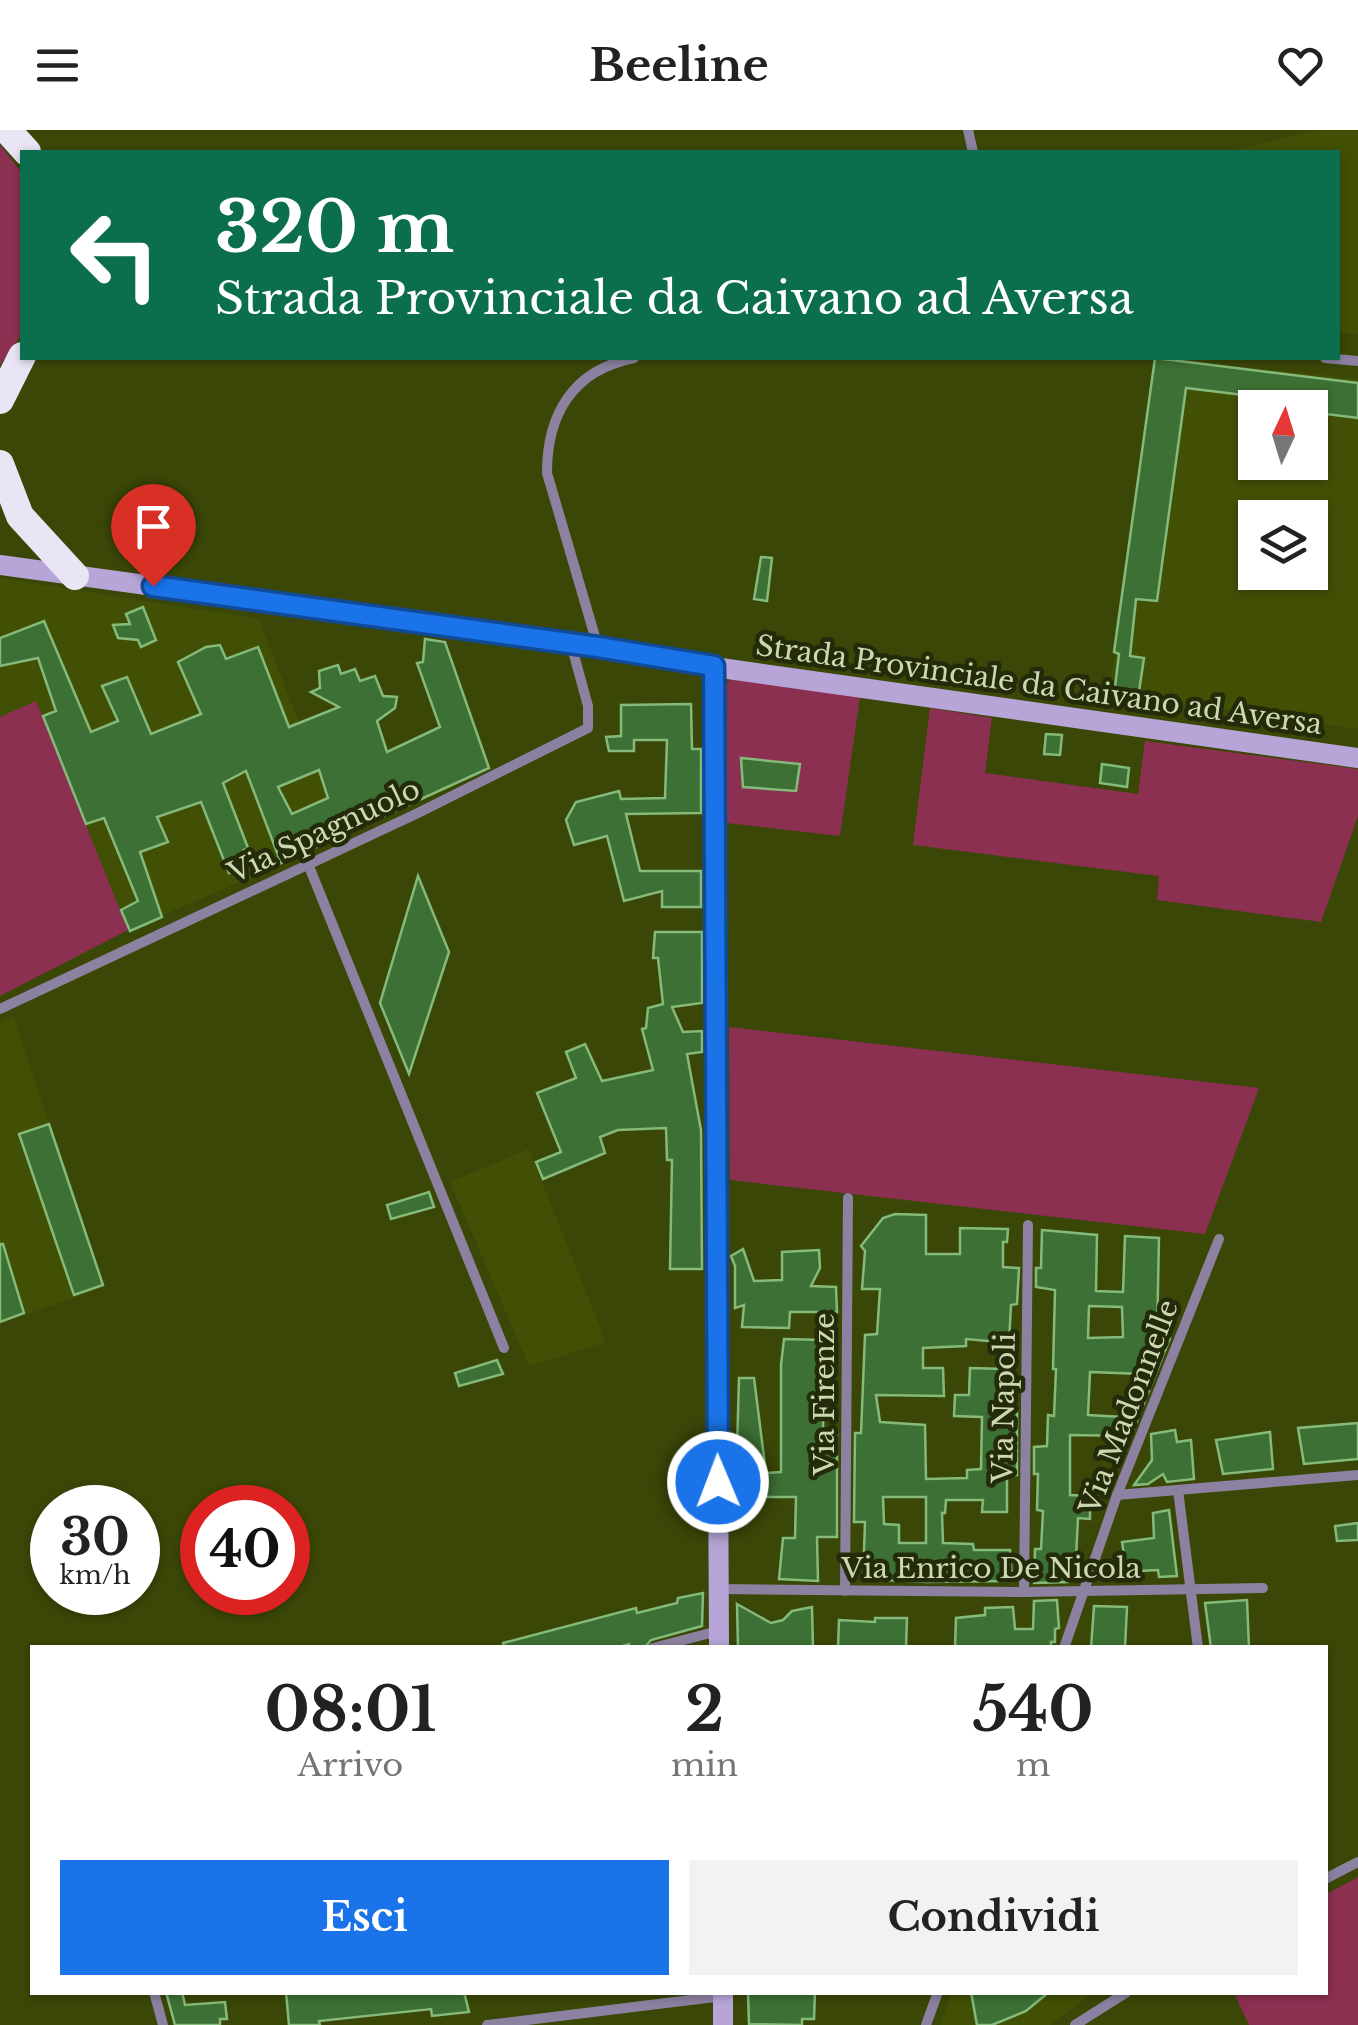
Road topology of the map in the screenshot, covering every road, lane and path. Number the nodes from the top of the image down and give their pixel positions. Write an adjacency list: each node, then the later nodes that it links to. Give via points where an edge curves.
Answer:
1 (6, 130): 2 (highway)
2 (25, 150)
3 (622, 360): 8 (street, via 582,381 556,412 547,445 547,474)
4 (0, 464): 6 (highway, via 20,516)
5 (0, 564): 6 (main road, Strada Provinciale da Caivano ad Aversa)
6 (75, 576): 7 (main road, Strada Provinciale da Caivano ad Aversa)
7 (571, 644): 8 (main road, Strada Provinciale da Caivano ad Aversa); 11 (street, Via Spagnuolo, via 588,728)
8 (598, 647): 9 (main road, Strada Provinciale da Caivano ad Aversa)
9 (714, 666): 10 (main road, Strada Provinciale da Caivano ad Aversa); 21 (main road)
10 (1358, 758)
11 (308, 864): 12 (street, Via Spagnuolo); 16 (street)
12 (0, 1010)
13 (848, 1198): 22 (street, Via Firenze)
14 (1028, 1225): 25 (street, Via Napoli)
15 (1219, 1239): 19 (street, Via Madonnelle)
16 (504, 1348)
17 (1358, 1475): 18 (street)
18 (1178, 1490): 19 (street); 24 (street)
19 (1117, 1496): 23 (street, Via Madonnelle)
20 (1264, 1588): 24 (street, Via Enrico De Nicola)
21 (718, 1589): 22 (street, Via Enrico De Nicola); 26 (main road)
22 (845, 1591): 25 (street, Via Enrico De Nicola)
23 (1084, 1591): 24 (street, Via Enrico De Nicola); 25 (street, Via Enrico De Nicola); 28 (street, Via Madonnelle)
24 (1192, 1591): 29 (street)
25 (1024, 1592)
26 (719, 1639): 27 (street)
27 (675, 1645)
28 (1065, 1645)
29 (1198, 1645)
30 (1358, 1862): 31 (street)
31 (1328, 1877)
32 (155, 1995): 37 (street)
33 (715, 1995): 38 (street)
34 (723, 1995): 39 (main road)
35 (937, 1995): 40 (street)
36 (1123, 1995): 41 (street)
37 (163, 2025)
38 (487, 2025)
39 (723, 2025)
40 (926, 2025)
41 (1075, 2025)

